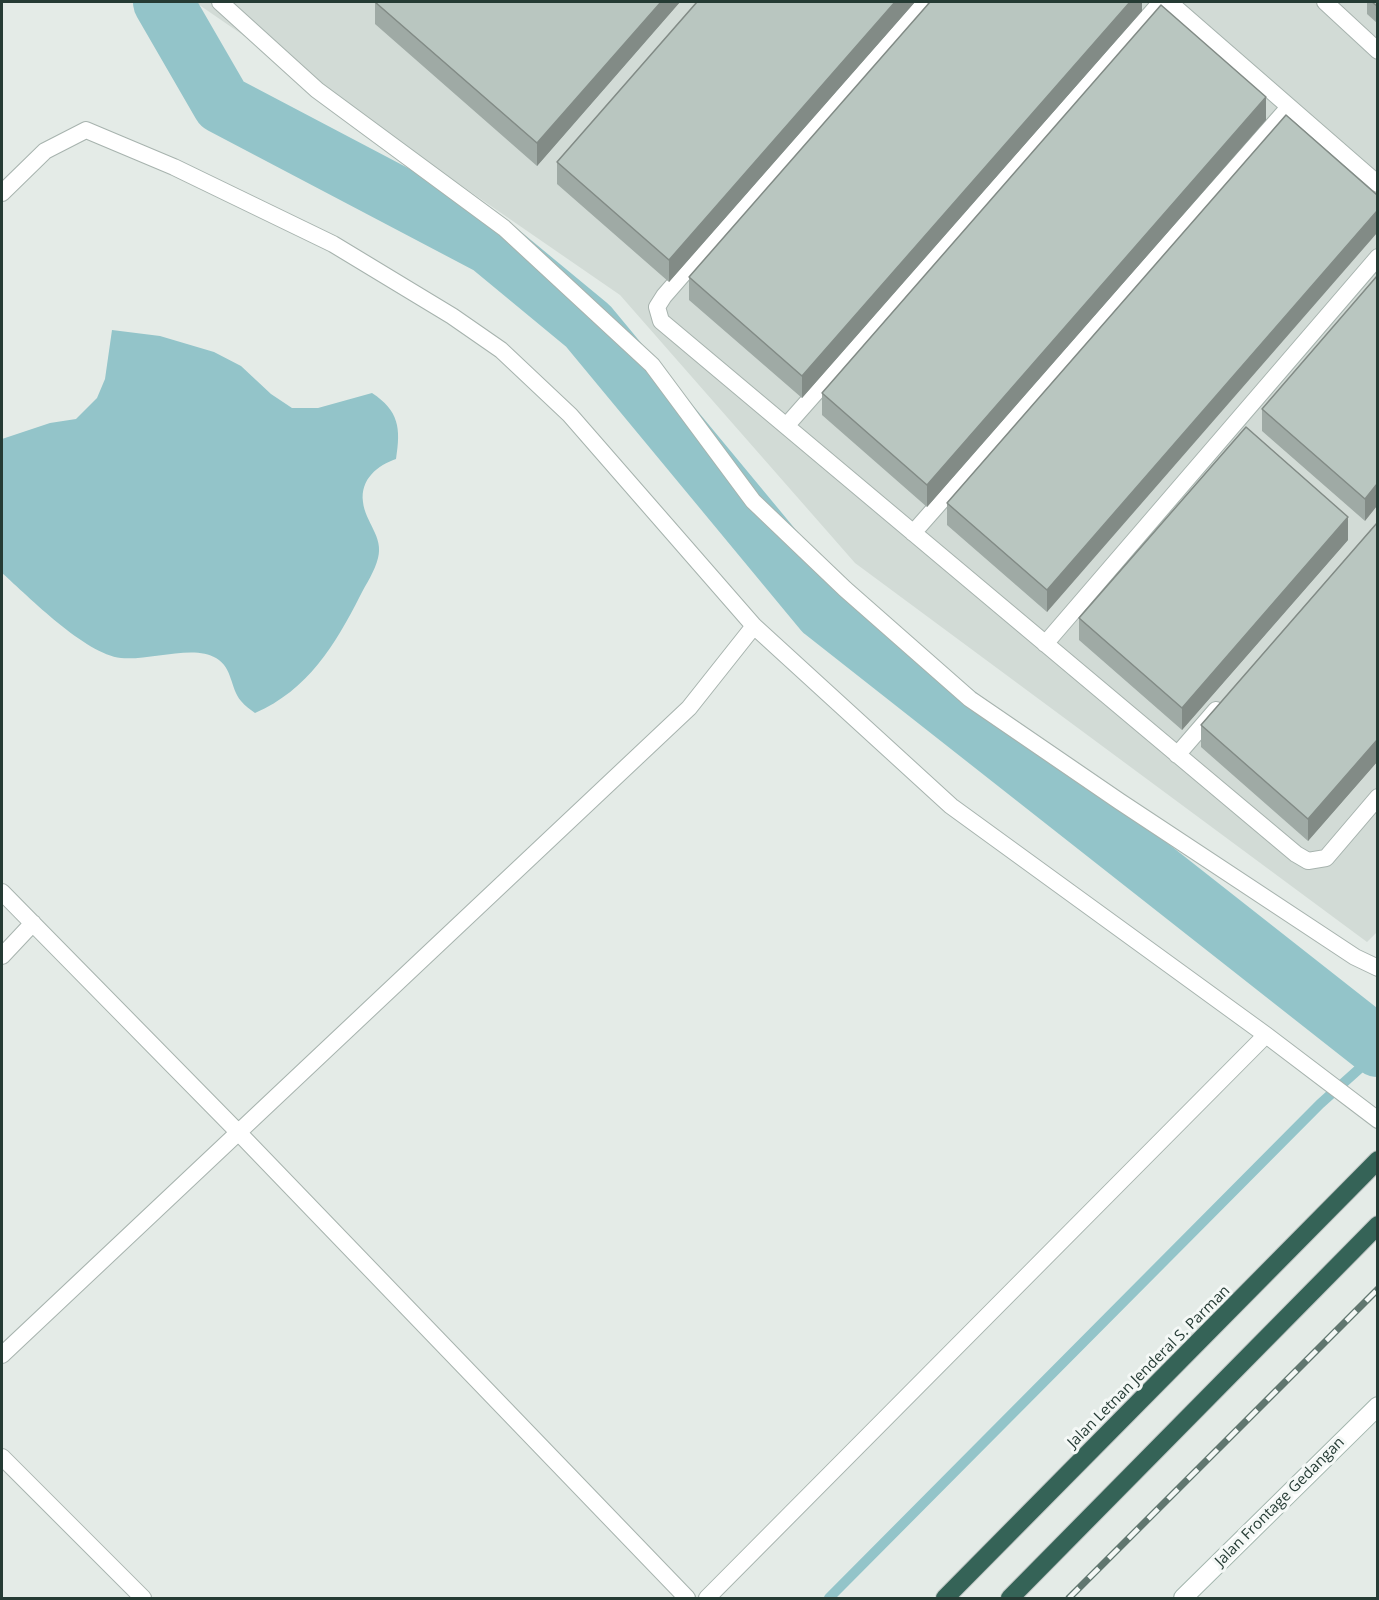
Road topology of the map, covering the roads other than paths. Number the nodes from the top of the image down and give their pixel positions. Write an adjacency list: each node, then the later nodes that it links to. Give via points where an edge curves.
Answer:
1 (220, 2): 21 (lane, via 318,90 504,228 574,292 652,365 753,501 844,589 970,699)
2 (920, 2): 11 (lane, via 657,307 661,321)
3 (1161, 2): 11 (lane)
4 (1169, 2): 7 (lane)
5 (1326, 2): 6 (lane)
6 (1377, 51)
7 (1289, 107): 8 (lane); 12 (lane)
8 (1377, 184)
9 (2, 193): 13 (lane, via 45,151 86,130 164,162 333,244 501,350 570,415)
10 (1377, 257): 14 (lane)
11 (787, 426): 12 (lane)
12 (914, 533): 14 (lane)
13 (754, 626): 22 (lane, via 951,806); 24 (lane, via 689,708)
14 (1046, 644): 16 (lane)
15 (1224, 701): 16 (lane)
16 (1178, 755): 17 (lane, via 1308,861 1326,858)
17 (1376, 801)
18 (2, 892): 19 (lane)
19 (33, 923): 20 (lane); 24 (lane)
20 (2, 956)
21 (1377, 968)
22 (1266, 1035): 23 (lane); 32 (lane)
23 (1377, 1120)
24 (238, 1132): 27 (lane); 31 (lane)
25 (1377, 1160): 33 (highway, Jalan Letnan Jenderal S. Parman)
26 (1377, 1225): 34 (highway)
27 (2, 1355)
28 (1377, 1406): 35 (street, Jalan Frontage Gedangan)
29 (2, 1456): 30 (lane)
30 (143, 1599)
31 (687, 1599)
32 (706, 1599)
33 (945, 1599)
34 (1010, 1599)
35 (1183, 1599)

